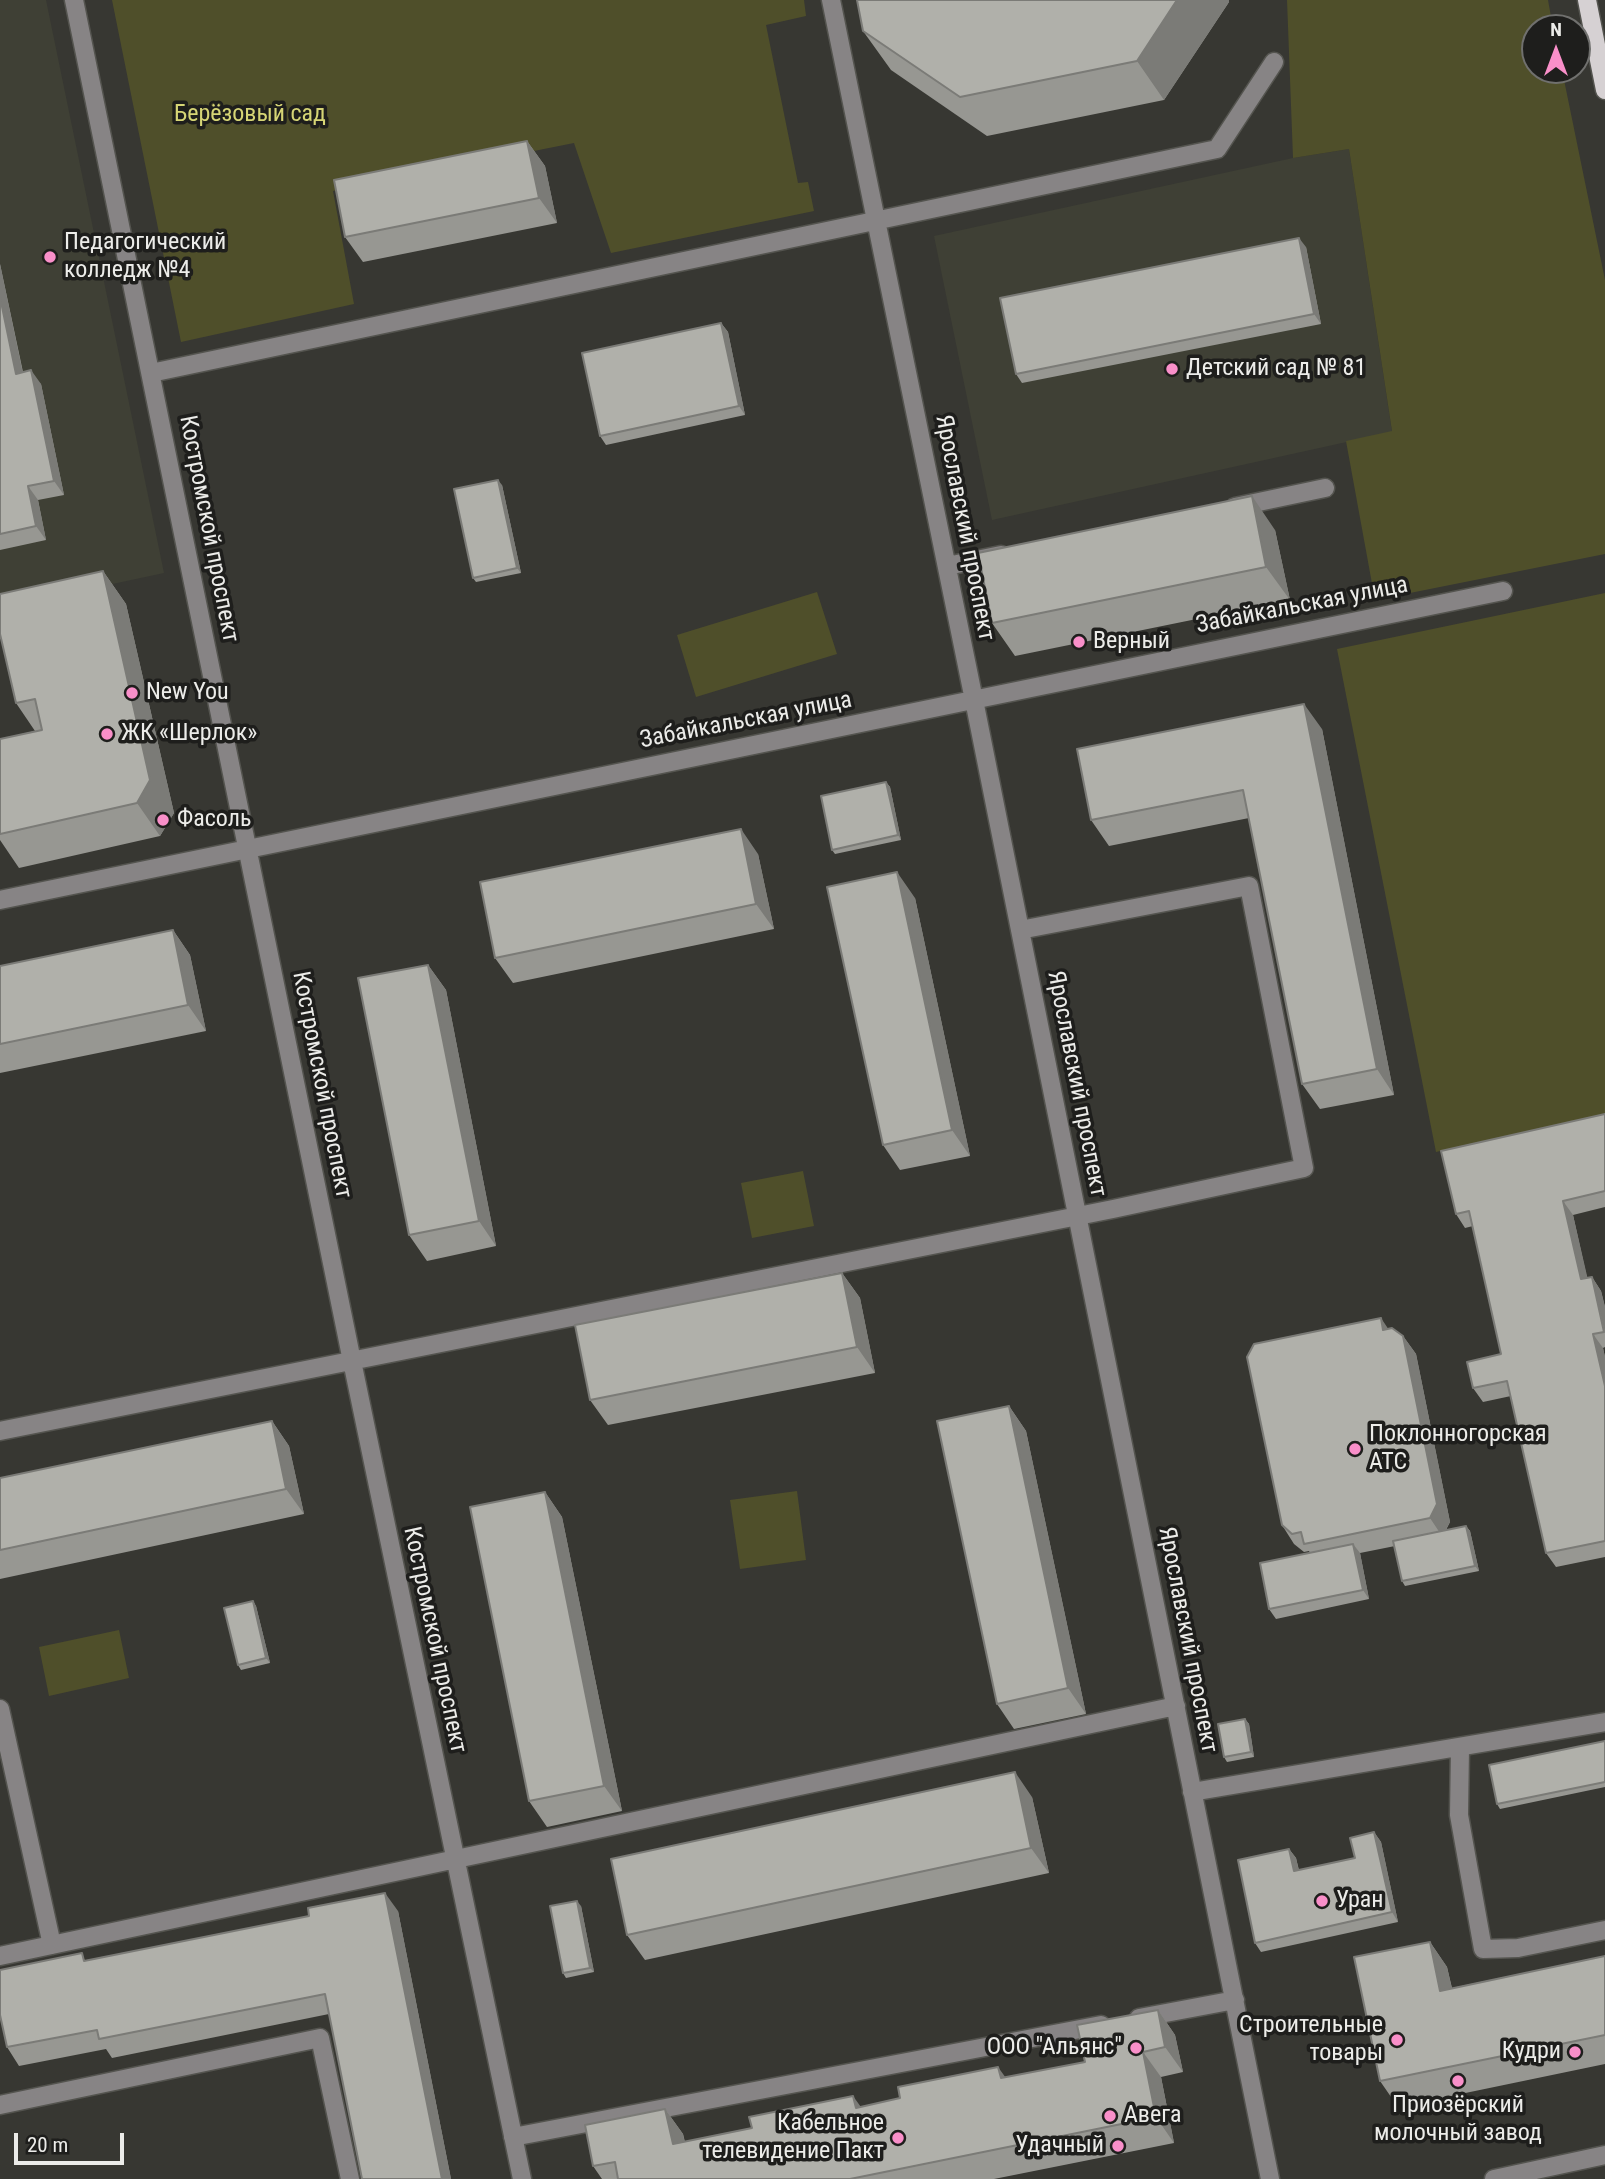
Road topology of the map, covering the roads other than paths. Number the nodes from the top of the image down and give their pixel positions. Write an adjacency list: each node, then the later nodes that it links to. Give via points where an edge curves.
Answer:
1 (74, 0): 7 (street, Костромской проспект)
2 (831, 0): 6 (street, Ярославский проспект)
3 (1587, 0): 5 (main road)
4 (1273, 62): 6 (street, via 1217,149)
5 (1605, 90)
6 (876, 220): 7 (street); 11 (street, Ярославский проспект)
7 (152, 373): 14 (street, Костромской проспект)
8 (1325, 488): 9 (street)
9 (1217, 510)
10 (1013, 553): 11 (street)
11 (947, 566): 13 (street, Ярославский проспект)
12 (1503, 591): 13 (street, Забайкальская улица)
13 (974, 700): 14 (street, Забайкальская улица); 16 (street, Ярославский проспект)
14 (248, 848): 15 (street, Забайкальская улица); 18 (street, Костромской проспект)
15 (0, 900)
16 (1020, 930): 17 (street, Ярославский проспект); 17 (street, via 1249,886 1304,1168)
17 (1078, 1216): 18 (street); 20 (street, Ярославский проспект)
18 (352, 1361): 19 (street); 25 (street, Костромской проспект)
19 (0, 1431)
20 (1176, 1706): 24 (street, Ярославский проспект); 25 (street)
21 (0, 1709): 27 (street)
22 (1605, 1721): 23 (street)
23 (1460, 1748): 24 (street); 26 (street, via 1459,1815 1483,1948 1518,1948)
24 (1192, 1792): 29 (street, Ярославский проспект)
25 (454, 1858): 27 (street); 31 (street, Костромской проспект)
26 (1605, 1930)
27 (52, 1945): 28 (street)
28 (0, 1956)
29 (1235, 2000): 31 (street); 35 (street, Ярославский проспект)
30 (0, 2105): 33 (street, via 320,2038)
31 (513, 2137): 34 (street, Костромской проспект)
32 (1605, 2155): 36 (street)
33 (350, 2179)
34 (522, 2179)
35 (1270, 2179)
36 (1494, 2179)

